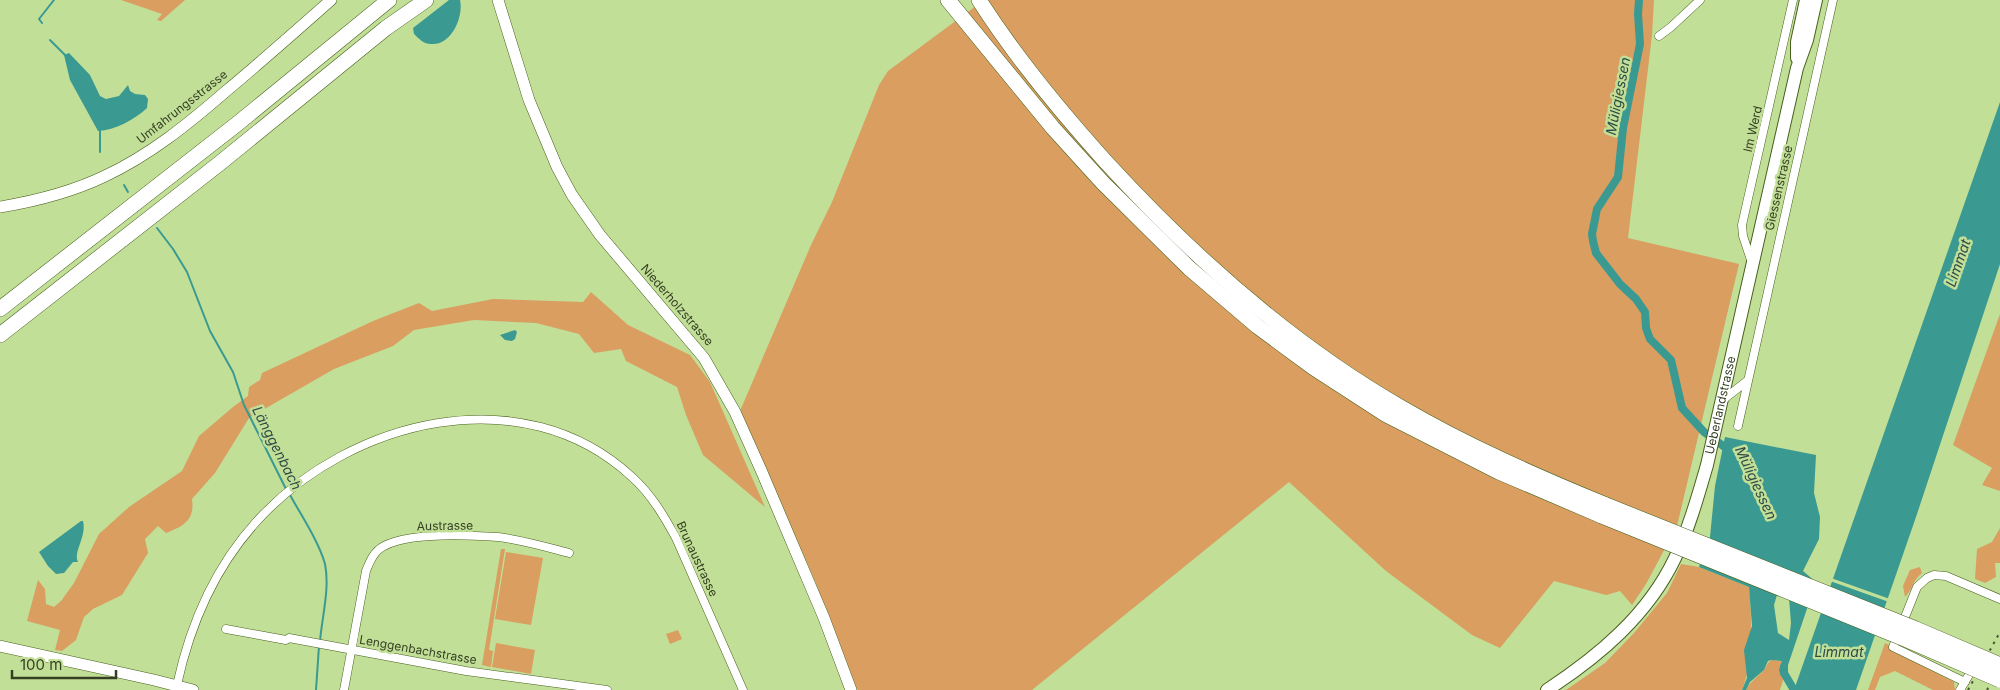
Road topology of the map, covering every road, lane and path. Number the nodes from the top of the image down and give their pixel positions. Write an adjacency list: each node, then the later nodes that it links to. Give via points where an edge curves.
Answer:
1 (331, 0): 19 (main road, Umfahrungsstrasse, via 201,113 143,155 82,186)
2 (388, 0): 22 (highway, via 266,101)
3 (412, 0): 15 (highway)
4 (426, 0): 15 (highway)
5 (498, 0): 42 (main road, Niederholzstrasse, via 529,100 557,167 600,236 674,320 709,366 735,412 824,618)
6 (940, 0): 18 (highway, via 1024,99)
7 (948, 0): 18 (highway)
8 (968, 0): 20 (highway, via 1087,148 1161,226)
9 (979, 0): 20 (highway, via 1015,52 1084,137)
10 (1700, 0): 16 (street)
11 (1793, 0): 21 (street, Im Werd, via 1742,226)
12 (1806, 0): 17 (main road, Ueberlandstrasse, via 1797,42)
13 (1816, 0): 17 (main road, Ueberlandstrasse)
14 (1833, 0): 24 (street, Giessenstrasse)
15 (386, 28): 23 (highway)
16 (1659, 36)
17 (1797, 68): 21 (main road, Ueberlandstrasse)
18 (1035, 107): 27 (highway, via 1103,183 1166,246 1210,287 1284,346 1385,414 1498,472)
19 (0, 207)
20 (1201, 260): 27 (highway, via 1286,331 1393,403)
21 (1752, 263): 25 (main road, Ueberlandstrasse)
22 (0, 309)
23 (0, 335)
24 (1746, 381): 25 (street); 26 (street, Giessenstrasse)
25 (1721, 403): 43 (main road, Ueberlandstrasse, via 1694,509 1671,566 1653,595 1624,630 1585,664)
26 (1738, 426)
27 (1604, 510): 34 (highway, bridge, via 1916,629); 35 (highway, bridge)
28 (569, 553): 32 (street, Austrasse, via 488,537 421,537 383,546 372,556 366,570)
29 (2000, 599): 36 (street, via 1941,574 1928,578 1917,587 1894,647)
30 (226, 629): 32 (street, Lenggenbachstrasse)
31 (0, 646): 37 (main road)
32 (352, 650): 39 (street, Austrasse); 40 (street, Lenggenbachstrasse, via 466,671)
33 (1981, 653): 36 (street)
34 (2000, 666)
35 (2000, 680)
36 (1965, 682): 44 (street)
37 (177, 685): 38 (main road); 41 (street, Brunaustrasse, via 193,630 220,569 258,520 283,496 326,463 358,446 402,430 452,421 514,422 561,432 588,444 633,478 664,516 676,538)
38 (193, 690)
39 (344, 690)
40 (607, 690)
41 (743, 690)
42 (851, 690)
43 (1547, 690)
44 (1960, 690)

